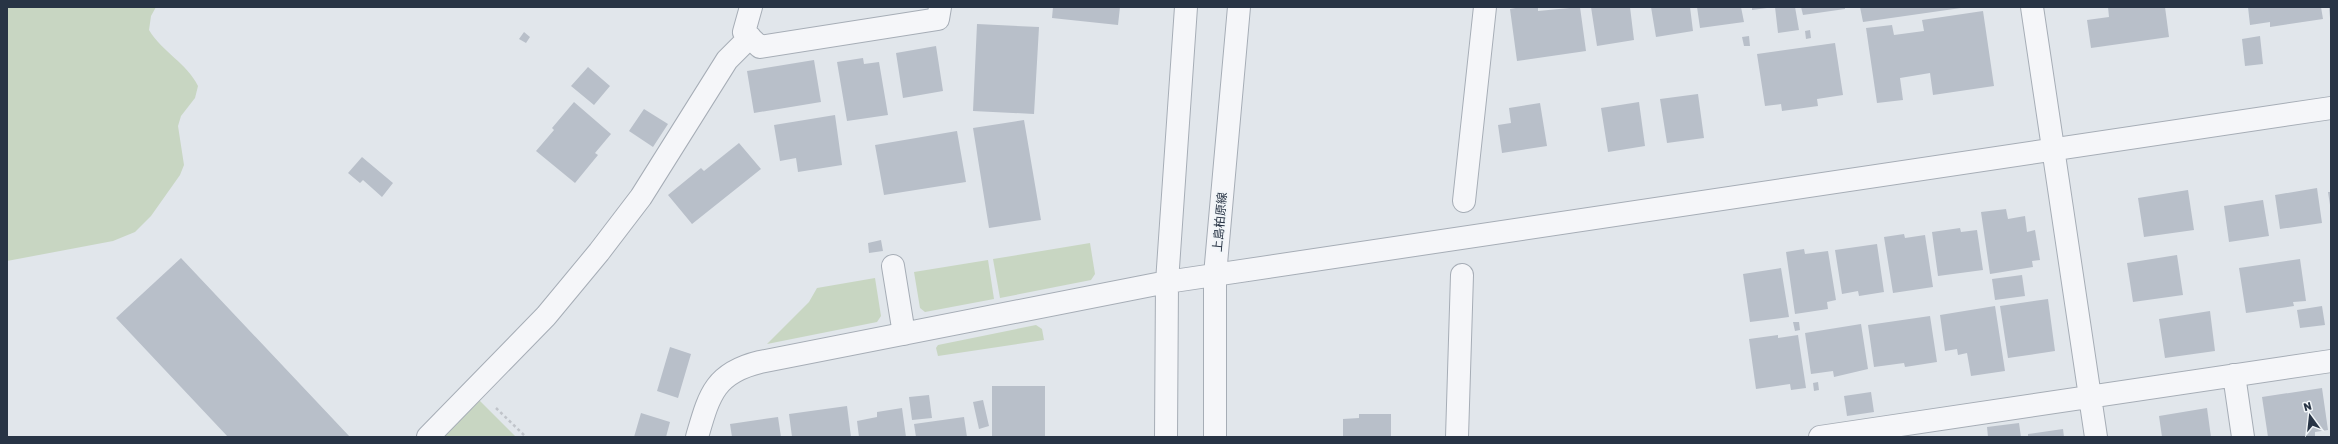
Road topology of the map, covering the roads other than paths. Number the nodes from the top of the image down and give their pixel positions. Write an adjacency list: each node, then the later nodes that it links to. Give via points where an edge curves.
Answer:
1 (751, 7): 7 (street, via 744,32)
2 (940, 7): 7 (street, via 938,20 760,47)
3 (1186, 7): 14 (street)
4 (1239, 7): 12 (street, 上島柏原線)
5 (1485, 7): 10 (street)
6 (2032, 7): 9 (street)
7 (750, 37): 19 (street, via 727,60 641,197 599,252 546,316)
8 (2331, 108): 9 (street)
9 (2053, 150): 12 (street); 18 (street)
10 (1464, 201)
11 (893, 266): 15 (street)
12 (1216, 275): 14 (street); 22 (street, 上島柏原線)
13 (1462, 275): 23 (street)
14 (1167, 282): 15 (street); 21 (street)
15 (904, 334): 20 (street, via 754,364 729,374 717,385 709,398)
16 (2331, 361): 17 (street)
17 (2234, 375): 18 (street); 26 (street)
18 (2090, 396): 24 (street); 25 (street)
19 (428, 437)
20 (698, 437)
21 (1166, 437)
22 (1215, 437)
23 (1457, 437)
24 (1820, 437)
25 (2096, 437)
26 (2244, 437)

